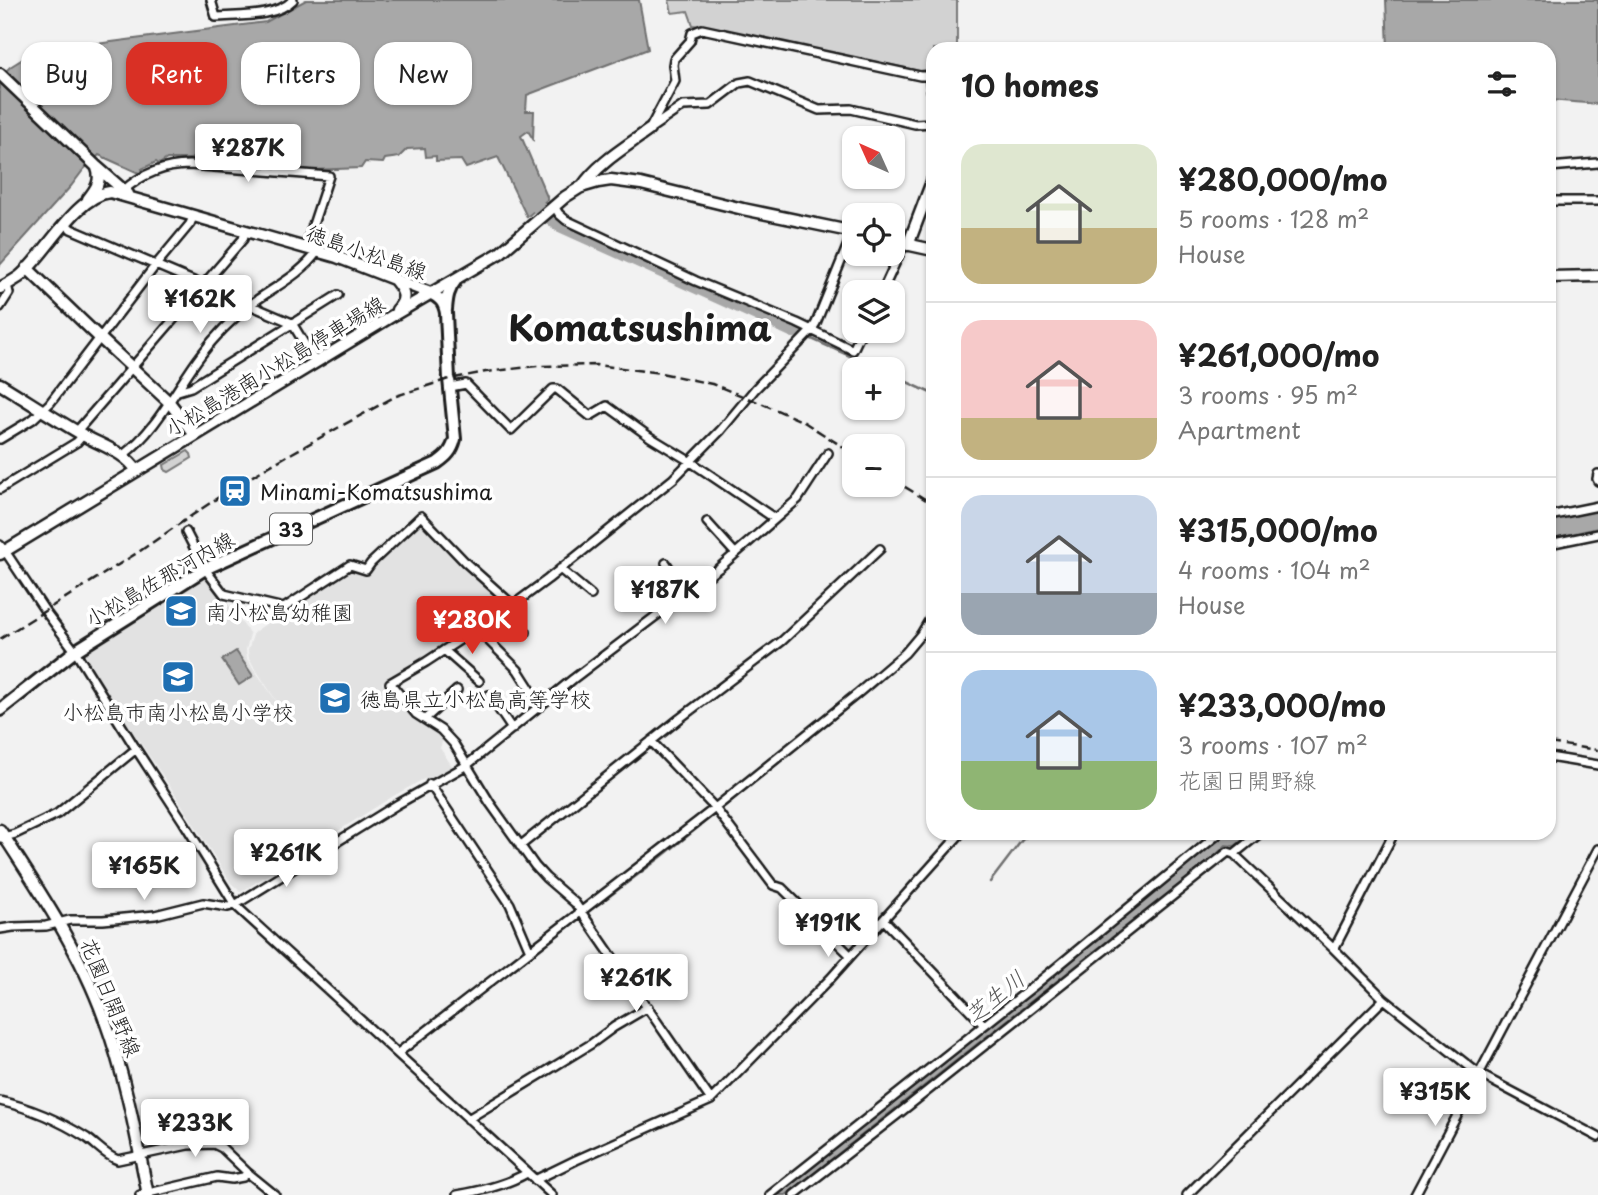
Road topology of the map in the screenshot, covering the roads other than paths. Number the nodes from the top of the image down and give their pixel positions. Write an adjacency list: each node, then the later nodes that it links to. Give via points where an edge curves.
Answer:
1 (211, 0): 2 (street, via 215,17 268,12)
2 (293, 0)
3 (0, 74): 8 (main road)
4 (926, 76): 6 (street, via 702,29 692,33 674,60 675,81)
5 (926, 123): 6 (street, via 851,109 819,110 750,81 739,83 710,105 683,106)
6 (649, 130): 10 (main road, via 589,176)
7 (1598, 163): 9 (street)
8 (95, 166): 11 (main road); 16 (main road, via 99,183)
9 (1556, 166)
10 (582, 187): 17 (main road, 徳島小松島線); 20 (main road, 徳島小松島線, via 611,180 641,184)
11 (123, 191): 13 (main road); 24 (street, via 174,165 329,176)
12 (926, 196): 22 (main road)
13 (137, 200): 16 (main road, 徳島小松島線, via 106,192); 18 (main road, 徳島小松島線)
14 (1556, 201): 15 (street)
15 (1598, 201)
16 (83, 204): 19 (main road)
17 (553, 207): 32 (main road, 徳島小松島線, via 500,253); 43 (street, via 566,220)
18 (193, 217): 21 (main road, 徳島小松島線); 27 (street)
19 (66, 224): 27 (street); 28 (main road)
20 (842, 230)
21 (245, 232): 24 (main road, 徳島小松島線); 35 (street)
22 (906, 244): 23 (main road); 33 (street)
23 (926, 248)
24 (306, 249): 25 (main road, 徳島小松島線)
25 (317, 252): 31 (main road, 徳島小松島線); 38 (street, via 310,263)
26 (842, 261): 43 (street)
27 (155, 266): 35 (street); 44 (street)
28 (27, 268): 34 (main road); 44 (main road)
29 (1598, 276): 30 (main road)
30 (1556, 277)
31 (394, 279): 36 (main road, 徳島小松島線); 41 (main road, via 405,298)
32 (456, 279): 36 (main road, 徳島小松島線); 40 (main road, 小松島佐那河内線 / 33, via 449,288)
33 (888, 280)
34 (3, 286): 39 (street, via 9,293)
35 (203, 286): 38 (street); 47 (street)
36 (430, 293): 40 (main road, via 440,298); 41 (main road, 小松島港南小松島停車場線)
37 (338, 295): 42 (street)
38 (249, 306): 42 (street); 50 (street, via 202,354)
39 (0, 307)
40 (446, 313): 49 (main road, 小松島佐那河内線 / 33)
41 (392, 316): 46 (main road, 小松島港南小松島停車場線)
42 (292, 323): 46 (street); 50 (street, via 191,387)
43 (810, 332): 45 (street, via 853,350); 58 (street)
44 (100, 338): 47 (main road); 52 (street)
45 (856, 343)
46 (316, 363): 54 (main road, 小松島港南小松島停車場線)
47 (132, 367): 51 (main road); 53 (street)
48 (0, 384): 52 (main road)
49 (450, 387): 58 (street, via 466,384 511,430 549,391 557,389 590,416 607,406); 74 (main road, 小松島佐那河内線 / 33, via 455,439 438,463)
50 (177, 391): 51 (street)
51 (169, 402): 54 (main road); 57 (street, via 143,437)
52 (43, 411): 53 (main road); 55 (street)
53 (80, 433): 57 (main road); 62 (street, via 77,442)
54 (195, 435): 59 (main road, 小松島港南小松島停車場線)
55 (0, 439)
56 (828, 453): 65 (street, via 798,499)
57 (122, 455): 59 (main road)
58 (691, 461): 65 (street); 75 (street)
59 (138, 471): 71 (main road, 小松島港南小松島停車場線)
60 (1598, 474): 61 (street)
61 (1598, 481)
62 (0, 489)
63 (1598, 506): 64 (street)
64 (1556, 515)
65 (774, 518): 72 (street)
66 (707, 522): 72 (street)
67 (186, 532): 74 (street)
68 (1598, 534): 69 (street)
69 (1556, 543)
70 (880, 549): 91 (street, via 782,641)
71 (2, 550): 83 (street)
72 (735, 553): 76 (street)
73 (666, 563): 76 (street)
74 (205, 569): 78 (street, via 224,594 284,608 350,565 366,570 421,516); 83 (main road, 小松島佐那河内線 / 33)
75 (560, 569): 77 (street); 78 (street)
76 (685, 593): 87 (street)
77 (591, 596)
78 (509, 607): 80 (street); 81 (street)
79 (926, 626): 97 (street, via 905,653)
80 (477, 629): 82 (street); 87 (street, via 518,670)
81 (526, 632)
82 (444, 650): 84 (street); 89 (street, via 390,683)
83 (75, 651): 88 (main road, 小松島佐那河内線 / 33); 92 (street)
84 (479, 681)
85 (457, 690): 89 (street)
86 (489, 695): 90 (street)
87 (541, 706): 90 (street)
88 (0, 710)
89 (425, 719): 94 (street, via 454,744)
90 (512, 729): 94 (street)
91 (651, 741): 97 (street); 103 (street)
92 (136, 749): 98 (street, via 57,814 15,834); 106 (street)
93 (1556, 758): 95 (street)
94 (467, 765): 96 (street); 103 (street)
95 (1598, 765)
96 (430, 784): 106 (street); 112 (street, via 510,904)
97 (717, 810): 107 (street); 113 (street, via 774,885)
98 (1, 835): 109 (main road, 花園日開野線)
99 (955, 840): 108 (street)
100 (1211, 840): 116 (street)
101 (1252, 840): 105 (street)
102 (1390, 840): 111 (street)
103 (520, 846): 107 (street)
104 (1598, 849): 118 (street)
105 (1234, 854): 111 (street); 132 (street, via 1228,852)
106 (235, 905): 109 (street, via 203,903 155,915); 117 (street)
107 (582, 913): 112 (street); 115 (street)
108 (884, 920): 113 (street); 116 (street)
109 (58, 922): 110 (street); 123 (main road, 花園日開野線, via 104,1016)
110 (0, 929)
111 (1334, 949): 114 (street)
112 (530, 951): 117 (street)
113 (850, 955): 119 (street)
114 (1384, 999): 118 (street); 133 (street)
115 (648, 1006): 119 (street); 121 (street)
116 (984, 1025): 131 (street)
117 (398, 1053): 121 (street)
118 (1479, 1074): 122 (street); 134 (street)
119 (711, 1100): 126 (street)
120 (0, 1101): 123 (street, via 66,1126 113,1159)
121 (468, 1119): 125 (street)
122 (1598, 1137)
123 (140, 1155): 124 (street, via 214,1144); 127 (main road, 花園日開野線)
124 (248, 1172): 127 (street, via 243,1177 217,1177); 128 (street)
125 (527, 1173): 126 (street); 129 (street, via 480,1192)
126 (535, 1180): 130 (street)
127 (145, 1194)
128 (275, 1195)
129 (457, 1195)
130 (552, 1195)
131 (770, 1195)
132 (794, 1195)
133 (1187, 1195)
134 (1415, 1195)

